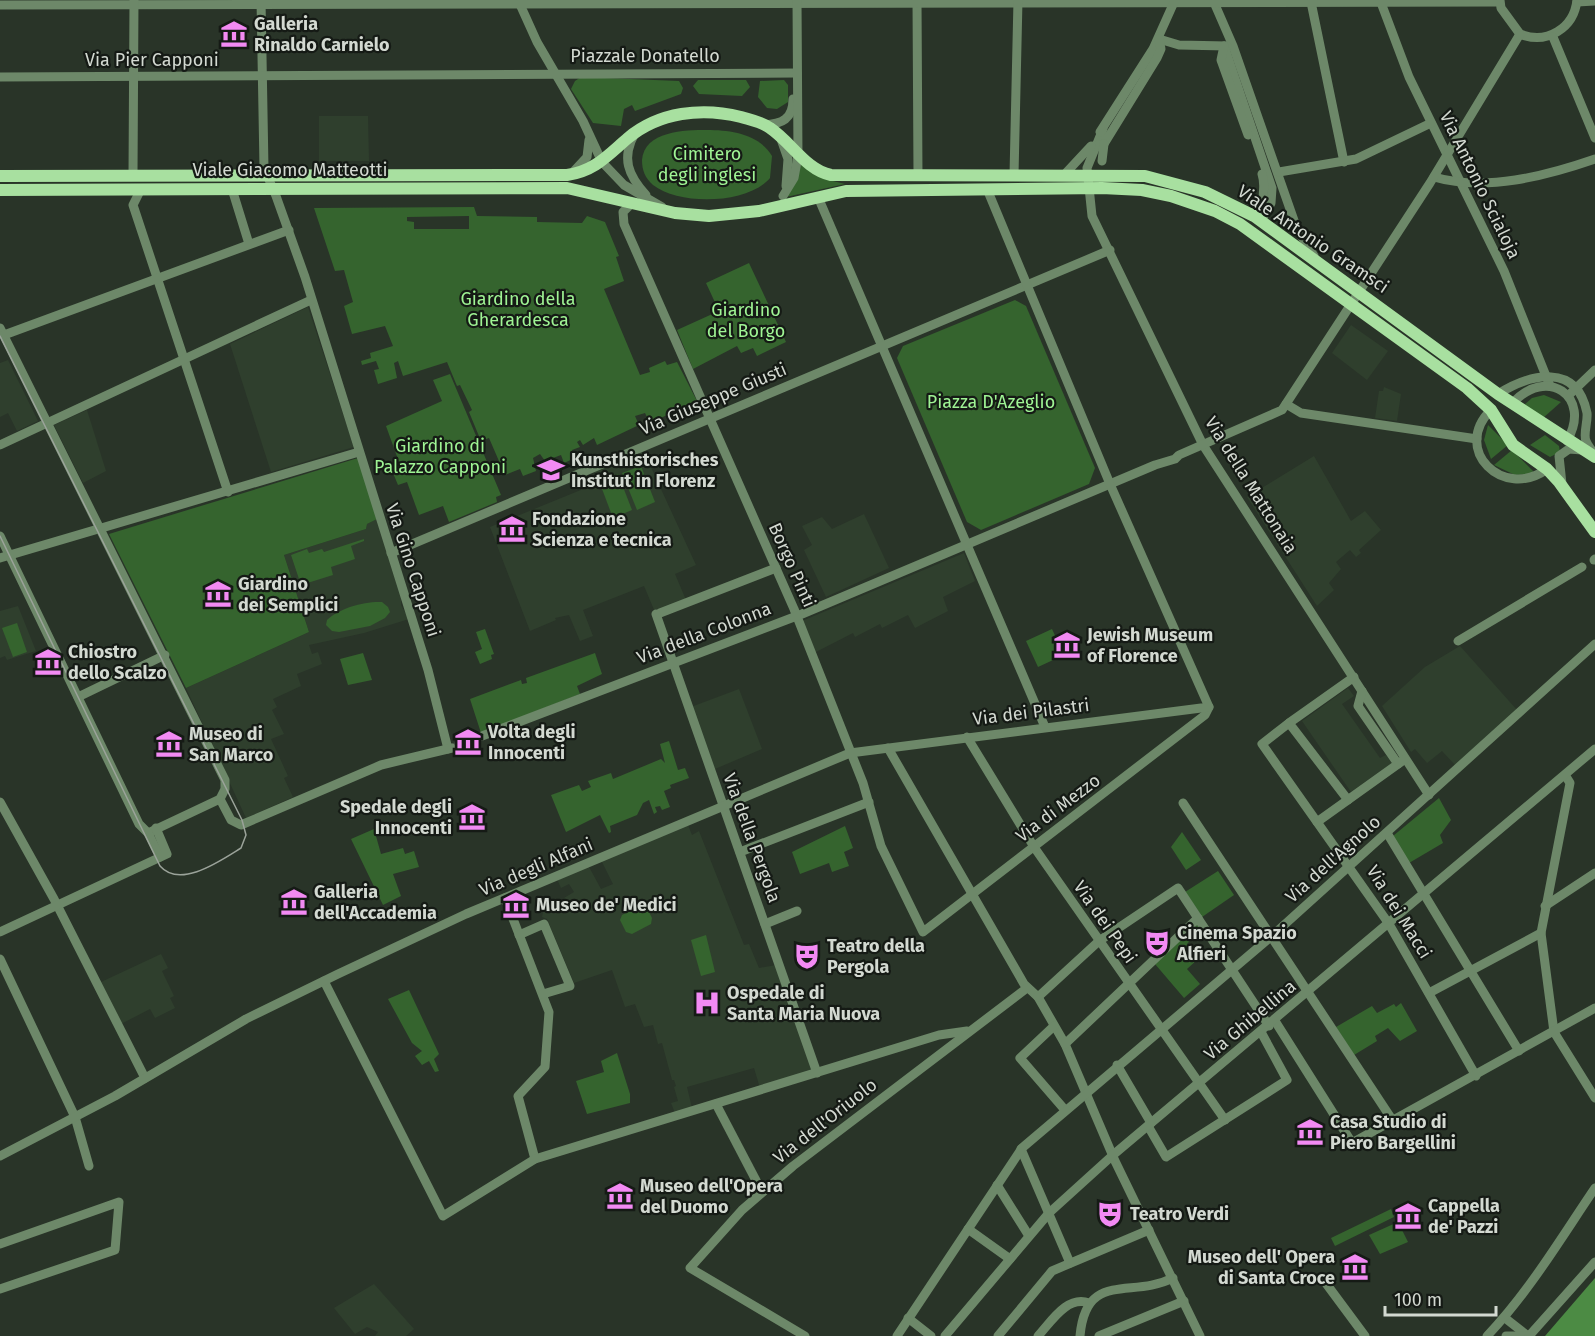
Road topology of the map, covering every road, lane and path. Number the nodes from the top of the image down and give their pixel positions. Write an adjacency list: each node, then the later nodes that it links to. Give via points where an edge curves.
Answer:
1 (917, 1): 2 (street); 13 (street); 45 (street)
2 (1018, 1): 3 (street); 46 (street)
3 (1175, 1): 4 (street); 19 (street)
4 (1213, 1): 14 (street); 20 (street)
5 (1380, 1): 6 (street); 14 (street); 26 (street, Via Antonio Scialoja)
6 (1460, 1): 7 (street)
7 (1499, 1): 17 (street)
8 (1577, 1): 9 (street); 18 (street)
9 (1595, 1)
10 (134, 2): 15 (street); 16 (street); 25 (street)
11 (519, 2): 12 (street); 15 (street); 22 (street)
12 (665, 2): 13 (street)
13 (797, 2): 21 (street)
14 (1311, 2): 40 (street)
15 (264, 4): 23 (street, Via Gino Capponi)
16 (0, 5)
17 (1520, 34): 18 (street); 36 (street)
18 (1553, 37): 32 (street)
19 (1159, 39): 20 (street, via 1179,45); 29 (street); 33 (street, via 1161,49 1157,58)
20 (1229, 46): 41 (street); 65 (street, via 1221,60 1264,180)
21 (796, 73): 22 (street, Piazzale Donatello); 27 (street, via 790,115 776,124); 35 (street)
22 (556, 74): 23 (street, Via Pier Capponi); 28 (street, Piazzale Donatello)
23 (261, 76): 25 (street, Via Pier Capponi); 43 (street, Via Gino Capponi, via 262,159)
24 (0, 77): 25 (street, Via Pier Capponi)
25 (134, 77): 42 (street)
26 (1431, 123): 36 (street, Via Antonio Scialoja); 40 (street, via 1365,156)
27 (764, 125): 30 (main road, via 737,116 692,112 661,118); 31 (main road)
28 (587, 129): 39 (street, Piazzale Donatello); 44 (street, Piazzale Donatello, via 588,157)
29 (1103, 129): 34 (street, Via della Mattonaia); 49 (street)
30 (637, 131): 39 (main road); 61 (street, Piazzale Donatello, via 627,154 628,171)
31 (779, 135): 35 (main road); 59 (street, via 789,166)
32 (1595, 138)
33 (1104, 144): 34 (street); 38 (street)
34 (1094, 146): 47 (street, Via della Mattonaia)
35 (798, 152): 45 (main road, Viale Antonio Gramsci, via 816,168 836,176); 59 (street, via 794,178)
36 (1448, 155): 50 (street); 51 (street, Via Antonio Scialoja)
37 (1595, 159): 51 (street, via 1530,177)
38 (1102, 161)
39 (602, 162): 44 (main road, Viale Giacomo Matteotti); 61 (street, Piazzale Donatello, via 624,185)
40 (1344, 162): 41 (street)
41 (1279, 172): 69 (street, via 1297,229)
42 (132, 175): 43 (main road, Viale Giacomo Matteotti); 48 (main road, Viale Giacomo Matteotti)
43 (268, 175): 44 (main road, Viale Giacomo Matteotti); 52 (street, Via Gino Capponi)
44 (564, 175)
45 (918, 175): 46 (main road, Viale Antonio Gramsci)
46 (1014, 175): 49 (main road, Viale Antonio Gramsci)
47 (1087, 175): 49 (main road, Viale Antonio Gramsci); 53 (street, Via della Mattonaia); 65 (main road, Viale Antonio Gramsci, via 1145,176 1174,182)
48 (0, 176)
49 (1064, 176)
50 (1434, 177): 51 (street); 72 (street)
51 (1462, 183): 79 (street, Via Antonio Scialoja, via 1504,271)
52 (274, 188): 55 (main road, Viale Giacomo Matteotti); 56 (main road, Viale Giacomo Matteotti); 66 (street, Via Gino Capponi)
53 (1088, 188): 57 (main road, Viale Antonio Gramsci); 68 (street, Via della Mattonaia, via 1092,216); 74 (main road, Viale Antonio Gramsci, via 1150,192 1215,211 1254,233)
54 (141, 189): 55 (main road, Viale Giacomo Matteotti); 58 (main road, Viale Giacomo Matteotti); 70 (street, via 133,205)
55 (231, 189): 67 (street)
56 (579, 189): 62 (main road, Piazzale Donatello)
57 (987, 189): 60 (main road, Viale Antonio Gramsci, via 854,190); 71 (street)
58 (0, 190)
59 (783, 196): 63 (street)
60 (818, 197): 63 (main road, Piazzale Donatello); 76 (street)
61 (653, 202): 64 (street, Piazzale Donatello)
62 (631, 204): 64 (main road, Piazzale Donatello); 86 (street, Borgo Pinti, via 622,215)
63 (773, 208): 64 (main road, Piazzale Donatello, via 709,216)
64 (675, 213)
65 (1264, 216): 69 (main road, Viale Antonio Gramsci)
66 (289, 230): 67 (street); 73 (street, Via Gino Capponi)
67 (249, 244): 70 (street)
68 (1108, 245): 71 (street, Via Giuseppe Giusti); 91 (street, Via della Mattonaia)
69 (1319, 262): 72 (main road, Viale Antonio Gramsci)
70 (158, 278): 75 (street); 77 (street)
71 (1028, 285): 76 (street, Via Giuseppe Giusti); 96 (street)
72 (1361, 292): 74 (street); 82 (main road, Viale Antonio Gramsci)
73 (311, 300): 77 (street); 93 (street, Via Gino Capponi)
74 (1352, 304): 84 (street); 85 (main road, Viale Antonio Gramsci)
75 (2, 331): 87 (street)
76 (883, 346): 86 (street, Via Giuseppe Giusti); 102 (street)
77 (185, 359): 87 (street); 98 (street)
78 (1595, 370): 81 (street)
79 (1546, 375): 80 (street, Via Antonio Scialoja); 81 (street, via 1560,378); 82 (street, via 1526,378)
80 (1550, 386): 81 (street); 83 (street, via 1528,389)
81 (1572, 393): 89 (street, via 1575,418); 94 (street, via 1587,413 1586,440)
82 (1498, 394): 83 (main road, Viale Antonio Gramsci)
83 (1512, 404): 89 (main road, Viale Antonio Gramsci)
84 (1284, 407): 88 (street, via 1301,413); 91 (street, Via della Colonna)
85 (1491, 410): 88 (street, via 1479,425); 95 (main road, Viale Antonio Gramsci, via 1513,445)
86 (710, 417): 103 (street, Via Giuseppe Giusti); 106 (street, Borgo Pinti)
87 (47, 423): 90 (street); 99 (street)
88 (1477, 439): 95 (street, via 1483,461 1500,476 1520,480)
89 (1567, 441): 92 (main road, Viale Antonio Gramsci)
90 (0, 445)
91 (1203, 445): 96 (street, Via della Colonna); 112 (street, Via della Mattonaia)
92 (1582, 450): 94 (main road, Viale Antonio Gramsci); 97 (street, via 1569,449 1559,456)
93 (359, 452): 98 (street); 103 (street, Via Gino Capponi)
94 (1595, 457)
95 (1547, 469): 97 (main road)
96 (1110, 483): 102 (street, Via della Colonna); 114 (street)
97 (1562, 486): 100 (main road)
98 (228, 492): 99 (street)
99 (101, 530): 104 (street); 110 (street)
100 (1595, 532)
101 (0, 536): 104 (street)
102 (968, 543): 107 (street, Via della Colonna); 116 (street)
103 (391, 553): 125 (street, Via Gino Capponi, via 451,748 381,765 238,825)
104 (5, 557): 113 (street)
105 (1582, 567): 108 (street)
106 (776, 568): 107 (street, Borgo Pinti); 111 (street, Via della Pergola, via 657,614)
107 (796, 615): 111 (street, Via della Colonna); 121 (street, Borgo Pinti)
108 (1458, 641)
109 (1595, 644): 124 (street, Via dell'Agnolo)
110 (165, 656): 113 (street); 125 (street, via 225,780)
111 (672, 663): 117 (street, Via della Colonna); 130 (street, Via della Pergola)
112 (1354, 677): 115 (street); 122 (street, Via della Mattonaia)
113 (78, 697): 132 (street)
114 (1208, 704): 116 (street, Via dei Pilastri); 134 (street, Via di Mezzo, via 1205,716)
115 (1289, 723): 126 (street); 131 (street, Via dei Macci, via 1262,744)
116 (1045, 727): 118 (street, Via dei Pilastri)
117 (482, 736)
118 (967, 737): 119 (street, Via dei Pilastri); 134 (street, Via dei Pepi)
119 (888, 748): 121 (street, Via dei Pilastri); 139 (street)
120 (1595, 749): 123 (street, Via Ghibellina)
121 (850, 753): 128 (street, Borgo Pinti); 130 (street, Via degli Alfani)
122 (1402, 762): 124 (street, Via della Mattonaia); 126 (street)
123 (1565, 775): 138 (street, Via Ghibellina); 142 (street, via 1570,783)
124 (1429, 795): 133 (street, Via dell'Agnolo)
125 (220, 799): 132 (street)
126 (1348, 800): 131 (street)
127 (0, 802): 141 (street)
128 (869, 802): 135 (street); 148 (street, Borgo Pinti, via 881,846)
129 (1183, 803): 151 (street)
130 (723, 805): 135 (street, Via della Pergola); 140 (street, Via degli Alfani)
131 (1317, 822): 136 (street, Via dei Macci)
132 (148, 829): 141 (street, via 160,857)
133 (1387, 833): 136 (street, Via dell'Agnolo); 138 (street)
134 (1034, 847): 139 (street, Via di Mezzo); 152 (street, Via dei Pepi)
135 (740, 852): 145 (street, Via della Pergola)
136 (1350, 866): 146 (street, Via dei Macci); 151 (street, Via dell'Agnolo)
137 (1595, 873): 142 (street)
138 (1424, 894): 146 (street, Via Ghibellina); 155 (street)
139 (972, 895): 148 (street, Via di Mezzo); 158 (street)
140 (506, 898): 150 (street); 156 (street, Via degli Alfani)
141 (57, 905): 147 (street); 175 (street)
142 (1545, 906): 149 (street)
143 (797, 911): 145 (street)
144 (1198, 918): 152 (street, via 1178,888); 154 (street); 157 (street)
145 (765, 924): 173 (street, Via della Pergola)
146 (1389, 924): 159 (street, Via Ghibellina); 160 (street, Via dei Macci)
147 (0, 932)
148 (923, 932)
149 (1541, 933): 155 (street); 169 (street)
150 (519, 935): 161 (street); 161 (street, via 544,924 570,986)
151 (1272, 935): 154 (street, Via dell'Agnolo); 159 (street)
152 (1099, 941): 157 (street, Via dei Pepi); 162 (street)
153 (0, 959): 181 (street)
154 (1231, 969): 164 (street); 166 (street, Via dell'Agnolo)
155 (1470, 971): 160 (street); 171 (street)
156 (324, 981): 175 (street, Via degli Alfani, via 241,1022); 188 (street, via 443,1216)
157 (1128, 984): 166 (street, Via dei Pepi); 170 (street)
158 (1027, 988): 162 (street); 167 (street, Via dell'Oriuolo)
159 (1310, 992): 164 (street, Via Ghibellina); 183 (street)
160 (1429, 993): 174 (street, Via dei Macci)
161 (543, 994): 188 (street, via 549,1012 546,1062 518,1096)
162 (1038, 997): 165 (street)
163 (1595, 1008): 169 (street)
164 (1272, 1023): 168 (street, Via Ghibellina); 183 (street, via 1352,1143)
165 (1054, 1026): 170 (street); 180 (street, via 1020,1058)
166 (1161, 1029): 172 (street, Via dell'Agnolo); 176 (street, Via dei Pepi)
167 (967, 1031): 173 (street, via 939,1035); 192 (street, Via dell'Oriuolo)
168 (1261, 1032): 176 (street, Via Ghibellina); 182 (street, via 1287,1080)
169 (1554, 1032): 171 (street); 178 (street)
170 (1065, 1044): 177 (street)
171 (1519, 1051): 174 (street)
172 (1117, 1065): 177 (street, Via dell'Agnolo); 184 (street)
173 (817, 1073): 179 (street)
174 (1476, 1076): 183 (street)
175 (144, 1078): 181 (street, Via degli Alfani)
176 (1200, 1083): 182 (street, Via dei Pepi); 184 (street, Via Ghibellina)
177 (1085, 1091): 180 (street, Via dell'Agnolo); 186 (street)
178 (1595, 1098)
179 (716, 1104): 188 (street); 192 (street)
180 (1065, 1110): 185 (street, Via dell'Agnolo)
181 (75, 1117): 187 (street, Via degli Alfani); 189 (street)
182 (1225, 1120): 184 (street, via 1166,1158)
183 (1393, 1121)
184 (1149, 1124): 186 (street, Via Ghibellina)
185 (1021, 1149): 190 (street, Via dell'Agnolo); 193 (street)
186 (1113, 1155): 193 (street, Via Ghibellina); 195 (street)
187 (0, 1156)
188 (535, 1159)
189 (89, 1166)
190 (997, 1185): 194 (street, Via dell'Agnolo); 196 (street)
191 (1595, 1188): 207 (street)
192 (762, 1192): 208 (street, Via dell'Oriuolo, via 690,1268)
193 (1049, 1213): 196 (street, Via Ghibellina); 200 (street)
194 (968, 1229): 198 (street); 206 (street, Via dell'Agnolo)
195 (1149, 1230): 200 (street); 201 (street)
196 (1029, 1236): 198 (street, Via Ghibellina)
197 (0, 1244): 203 (street, via 118,1202 115,1251)
198 (1010, 1259): 211 (street, Via Ghibellina)
199 (1595, 1262): 220 (street)
200 (1070, 1263): 212 (street, via 1048,1275)
201 (1173, 1278): 204 (street); 205 (street, via 1146,1288 1117,1288)
202 (1322, 1278): 217 (street)
203 (1, 1289)
204 (1184, 1301): 215 (street); 216 (street)
205 (1089, 1303): 213 (street, via 1078,1300 1063,1308); 214 (street)
206 (908, 1318): 209 (street, Via dell'Agnolo); 210 (street)
207 (1505, 1318): 218 (street); 220 (street)
208 (806, 1336)
209 (897, 1336)
210 (931, 1336)
211 (945, 1336)
212 (998, 1336)
213 (1038, 1336)
214 (1080, 1336)
215 (1099, 1336)
216 (1200, 1336)
217 (1365, 1336)
218 (1487, 1336)
219 (1506, 1336): 220 (street)
220 (1528, 1336)

